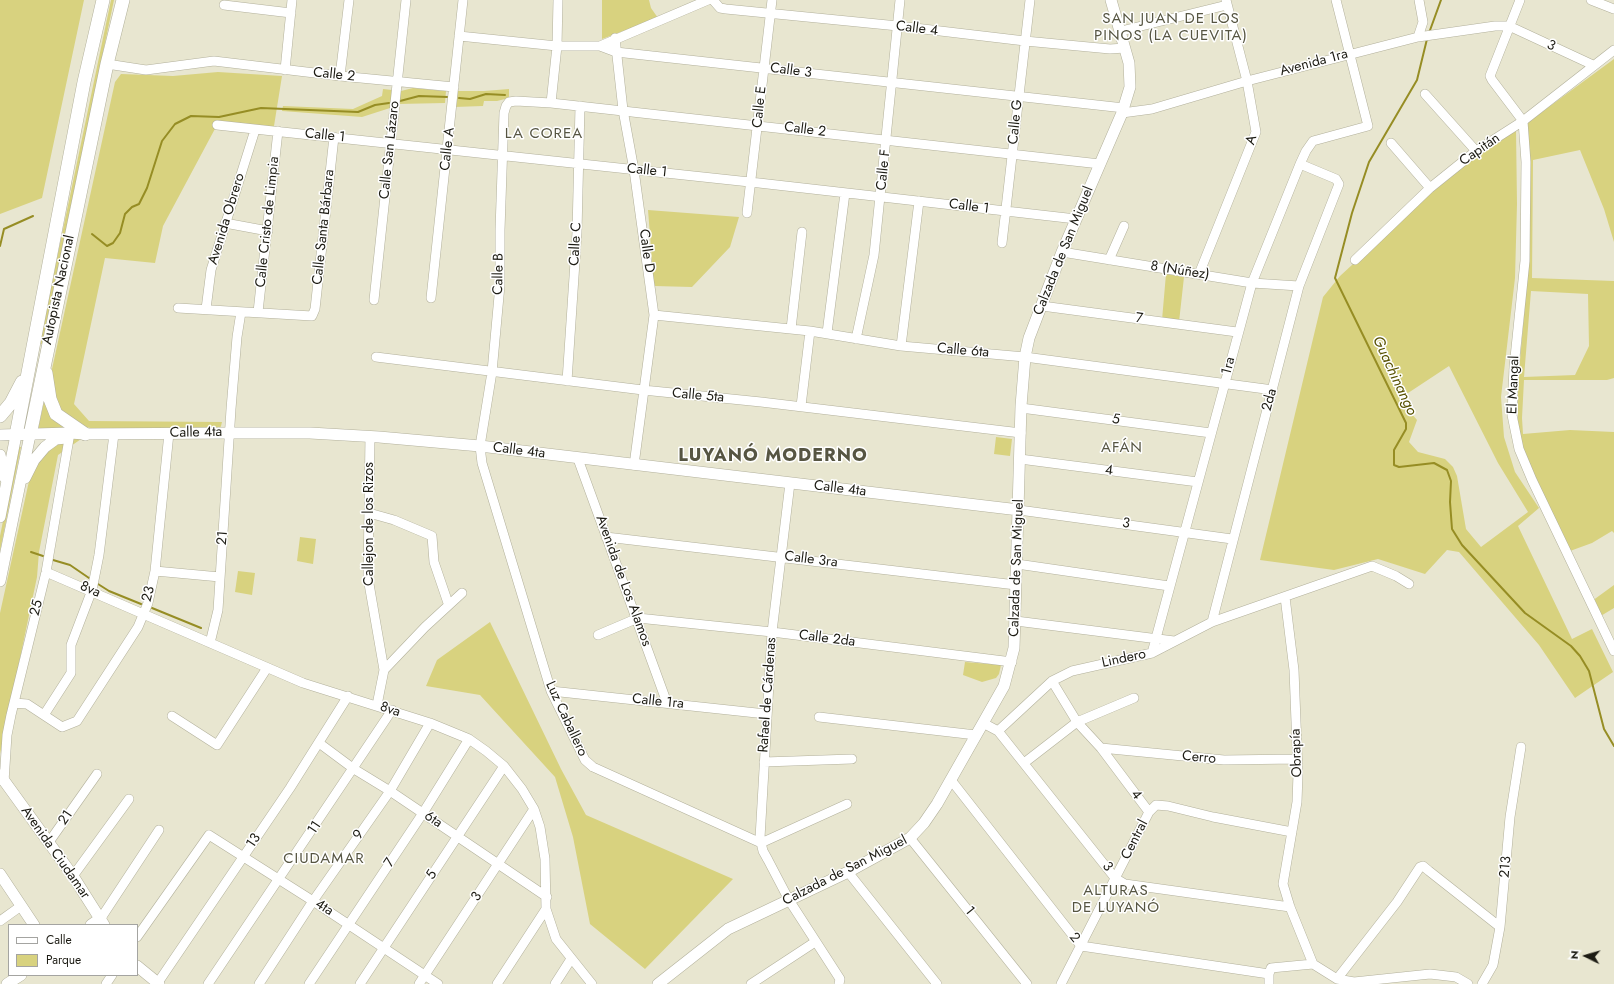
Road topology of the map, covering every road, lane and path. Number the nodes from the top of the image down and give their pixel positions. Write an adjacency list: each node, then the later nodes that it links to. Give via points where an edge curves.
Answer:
1 (103, 0): 104 (highway, Autopista Nacional, via 84,82)
2 (123, 0): 36 (highway, Autopista Nacional)
3 (292, 0): 21 (street)
4 (349, 0): 40 (street)
5 (406, 0): 42 (street, Calle San Lázaro)
6 (463, 0): 26 (street, Calle A)
7 (558, 0): 30 (street)
8 (708, 0): 28 (street)
9 (713, 0): 22 (street, Calle 4, via 720,8)
10 (772, 0): 22 (street, Calle E)
11 (900, 0): 23 (street, Calle F)
12 (1030, 0): 29 (street, Calle G)
13 (1111, 0): 25 (main road, Calzada de San Miguel)
14 (1336, 0): 35 (street)
15 (1419, 0): 27 (street, via 1423,22)
16 (1520, 0): 24 (street)
17 (1591, 0): 20 (street)
18 (1226, 2): 25 (street); 41 (street, A)
19 (224, 5): 21 (street)
20 (1614, 10)
21 (291, 13): 39 (street)
22 (771, 13): 23 (street, Calle 4); 38 (street, Calle E)
23 (898, 26): 29 (street, Calle 4); 43 (street, Calle F)
24 (1509, 26): 27 (street, Avenida 1ra); 37 (street, 3); 52 (street, via 1490,76)
25 (1121, 31): 32 (main road, Calzada de San Miguel)
26 (459, 36): 30 (street, Calle 3); 44 (street, Calle A)
27 (1420, 37): 35 (street, Avenida 1ra)
28 (615, 38): 31 (street); 34 (street, Calle D)
29 (1025, 42): 32 (street, Calle 4); 46 (street, Calle G)
30 (557, 46): 31 (street, Calle 3); 48 (street)
31 (600, 46): 34 (street, Calle 3)
32 (1125, 48): 51 (main road, Calzada de San Miguel, via 1131,80)
33 (1614, 50): 37 (street, Capitán)
34 (616, 52): 38 (street, Calle 3); 50 (street, Calle D)
35 (1350, 54): 41 (street, Avenida 1ra); 67 (street, 1ra, via 1368,126 1313,141)
36 (107, 64): 39 (street, Calle 2, via 146,70 214,61); 105 (highway, Autopista Nacional)
37 (1593, 65): 52 (street, Capitán)
38 (764, 67): 43 (street, Calle 3); 53 (street, Calle E)
39 (285, 70): 40 (street, Calle 2)
40 (340, 76): 42 (street, Calle 2)
41 (1247, 81): 51 (street, Avenida 1ra, via 1152,109 1131,113); 85 (street, A, via 1256,125 1255,138)
42 (397, 82): 44 (street, Calle 2); 60 (street, Calle San Lázaro)
43 (892, 83): 46 (street, Calle 3); 58 (street, Calle F)
44 (454, 87): 61 (street, Calle A)
45 (1425, 94): 62 (street)
46 (1019, 96): 51 (street, Calle 3); 63 (street, Calle G)
47 (509, 102): 48 (street, Calle 2); 64 (street, Calle B, via 504,113)
48 (551, 103): 49 (street, Calle 2)
49 (580, 106): 50 (street, Calle 2); 65 (street, Calle C)
50 (623, 110): 53 (street, Calle 2); 68 (street, Calle D)
51 (1123, 111): 66 (main road, Calzada de San Miguel)
52 (1523, 121): 62 (street, Capitán); 162 (street, El Mangal, via 1526,162 1525,260 1514,367 1512,415 1519,448 1532,480)
53 (758, 124): 58 (street, Calle 2); 69 (street, Calle E)
54 (217, 125): 55 (street, Calle 1)
55 (255, 130): 56 (street, Calle 1); 77 (street, Avenida Obrero)
56 (278, 131): 57 (street, Calle 1); 79 (street, Calle Cristo de Limpia)
57 (334, 138): 60 (street, Calle 1); 94 (street, Calle Santa Bárbara, via 315,310 312,316)
58 (887, 140): 63 (street, Calle 2); 72 (street, Calle F)
59 (1391, 143): 70 (street)
60 (390, 144): 61 (street, Calle 1); 89 (street, Calle San Lázaro)
61 (448, 149): 64 (street, Calle 1); 88 (street, Calle A)
62 (1476, 151): 70 (street, Capitán)
63 (1013, 154): 66 (street, Calle 2); 74 (street, Calle G)
64 (503, 156): 65 (street, Calle 1); 106 (street, Calle B, via 500,285)
65 (579, 164): 68 (street, Calle 1); 107 (street, Calle C)
66 (1100, 164): 76 (main road, Calzada de San Miguel)
67 (1300, 164): 86 (street, 1ra); 87 (street, 2da, via 1338,181 1339,184)
68 (634, 170): 69 (street, Calle 1); 95 (street, Calle D)
69 (751, 182): 71 (street, Calle 1); 75 (street, Calle E)
70 (1430, 188): 84 (street, Capitán)
71 (845, 193): 72 (street, Calle 1); 99 (street)
72 (881, 197): 73 (street, Calle 1); 100 (street, Calle F, via 874,255)
73 (919, 201): 74 (street, Calle 1); 101 (street)
74 (1007, 211): 76 (street, Calle 1); 81 (street, Calle G)
75 (747, 214)
76 (1076, 219): 82 (main road, Calzada de San Miguel)
77 (225, 223): 79 (street); 92 (street, Avenida Obrero, via 211,270)
78 (1124, 226): 83 (street)
79 (268, 231): 94 (street, Calle Cristo de Limpia)
80 (802, 232): 96 (street)
81 (1002, 244)
82 (1062, 252): 83 (street, 8 (Núñez)); 90 (main road, Calzada de San Miguel)
83 (1110, 260): 85 (street, 8 (Núñez))
84 (1355, 260)
85 (1199, 274): 86 (street, 8 (Núñez))
86 (1252, 283): 87 (street, 8 (Núñez)); 98 (street, 1ra)
87 (1299, 286): 110 (street, 2da)
88 (431, 298)
89 (374, 300)
90 (1042, 306): 98 (street, 7); 103 (main road, Calzada de San Miguel, via 1029,338)
91 (178, 308): 92 (street)
92 (206, 310): 93 (street)
93 (241, 312): 94 (street); 114 (street, 21)
94 (258, 312)
95 (654, 315): 96 (street, Calle 6ta); 109 (street, Calle D)
96 (791, 329): 97 (street, Calle 6ta)
97 (810, 331): 99 (street, Calle 6ta); 111 (street)
98 (1237, 332): 108 (street, 1ra)
99 (827, 334): 100 (street, Calle 6ta)
100 (856, 339): 101 (street, Calle 6ta)
101 (901, 346): 103 (street, Calle 6ta)
102 (376, 357): 106 (street, Calle 5ta)
103 (1025, 357): 108 (street, Calle 6ta); 112 (main road, Calzada de San Miguel)
104 (30, 360): 113 (highway, via 18,392); 121 (highway, Autopista Nacional)
105 (45, 360): 117 (highway, via 48,390 56,414); 122 (highway, Autopista Nacional)
106 (492, 372): 107 (street, Calle 5ta); 125 (street, Calle B)
107 (567, 381): 109 (street, Calle 5ta)
108 (1224, 383): 110 (street, Calle 6ta); 116 (street, 1ra)
109 (643, 390): 111 (street, Calle 5ta); 129 (street, Calle D)
110 (1273, 390): 139 (street, 2da)
111 (801, 406): 115 (street, Calle 5ta)
112 (1021, 408): 115 (main road, Calzada de San Miguel); 116 (street, 5)
113 (0, 416)
114 (230, 433): 119 (main road, Calle 4ta); 124 (main road, Calle 4ta); 144 (street, 21)
115 (1021, 433): 128 (main road, Calzada de San Miguel)
116 (1211, 433): 130 (street, 1ra)
117 (85, 434): 118 (main road, Calle 4ta); 123 (main road, Calle 4ta)
118 (114, 434): 119 (main road, Calle 4ta); 149 (street, via 99,555)
119 (169, 434): 142 (street, 23)
120 (0, 435): 121 (main road)
121 (16, 435): 122 (main road); 132 (main road, Autopista Nacional)
122 (30, 435): 123 (main road); 133 (main road, Autopista Nacional)
123 (69, 435): 133 (main road, via 56,439 41,452 29,468); 143 (street, 25)
124 (370, 436): 125 (main road, Calle 4ta); 135 (street, Callejon de los Rizos)
125 (480, 446): 127 (main road, Calle 4ta); 168 (street, Luz Caballero, via 482,462)
126 (0, 455): 132 (main road, via 5,473)
127 (578, 459): 129 (main road, Calle 4ta); 138 (street, Avenida de Los Alamos)
128 (1020, 459): 130 (street, 4); 134 (main road, Calzada de San Miguel)
129 (634, 465): 131 (main road, Calle 4ta)
130 (1198, 482): 137 (street, 1ra)
131 (790, 483): 134 (main road, Calle 4ta); 140 (street, Rafael de Cárdenas)
132 (5, 492): 136 (main road, Autopista Nacional)
133 (16, 501): 145 (main road, Autopista Nacional)
134 (1019, 510): 137 (street, 3); 141 (main road, Calzada de San Miguel)
135 (369, 513): 152 (street, via 432,536 434,562); 166 (street, Callejon de los Rizos, via 368,578)
136 (0, 517)
137 (1185, 532): 139 (street, 3); 148 (street, 1ra)
138 (606, 537): 140 (street, Calle 3ra); 154 (street, Avenida de Los Alamos)
139 (1232, 538): 156 (street, 2da)
140 (782, 557): 147 (street, Calle 3ra); 157 (street, Rafael de Cárdenas)
141 (1017, 564): 147 (main road, Calzada de San Miguel); 148 (street)
142 (155, 571): 144 (street); 153 (street, 23)
143 (46, 572): 149 (street, 8va); 171 (street, 25)
144 (220, 577): 161 (street, 21, via 218,610)
145 (0, 581)
146 (1409, 584): 151 (street, Lindero, via 1372,566)
147 (1016, 585): 155 (main road, Calzada de San Miguel)
148 (1169, 586): 159 (street, 1ra)
149 (92, 590): 153 (street, 8va); 176 (street, via 71,645 71,673)
150 (462, 593): 152 (street)
151 (1285, 597): 156 (street, Lindero); 189 (street, Obrapía, via 1294,670)
152 (448, 603): 166 (street)
153 (144, 614): 161 (street, 8va); 176 (street, 23, via 77,721 62,727)
154 (638, 618): 157 (street, Calle 2da); 158 (street, Calle 2da); 172 (street, Avenida de Los Alamos)
155 (1016, 621): 159 (street); 164 (main road, Calzada de San Miguel)
156 (1212, 622): 160 (street, Lindero)
157 (772, 632): 164 (street, Calle 2da); 175 (street, Rafael de Cárdenas)
158 (598, 635)
159 (1155, 638): 160 (street); 163 (street, 1ra)
160 (1174, 641): 163 (street, Lindero)
161 (210, 643): 165 (street, 8va)
162 (1614, 651)
163 (1152, 653): 167 (street, Lindero, via 1072,671)
164 (1012, 662): 181 (main road, Calzada de San Miguel, via 1004,686)
165 (267, 668): 169 (street, 8va, via 303,683); 177 (street, via 217,745)
166 (384, 670): 173 (street, Callejon de los Rizos)
167 (1052, 681): 179 (street, 4); 182 (street, Lindero)
168 (551, 691): 172 (street, Calle 1ra); 208 (street, Luz Caballero, via 585,760 593,767)
169 (348, 696): 173 (street, 8va); 185 (street, 13)
170 (1134, 698): 179 (street)
171 (14, 703): 176 (street, via 27,704); 195 (street, 25)
172 (667, 703): 175 (street, Calle 1ra)
173 (377, 705): 174 (street, 8va)
174 (392, 710): 180 (street, 8va); 193 (street, 11)
175 (766, 714): 190 (street, Rafael de Cárdenas)
176 (44, 715)
177 (172, 716)
178 (819, 717): 183 (street)
179 (1077, 722): 187 (street, 4); 191 (street)
180 (430, 723): 184 (street, 8va); 197 (street, 9)
181 (983, 723): 182 (street, 3); 183 (main road, Calzada de San Miguel)
182 (998, 731): 191 (street, 3)
183 (976, 735): 196 (main road, Calzada de San Miguel)
184 (469, 740): 192 (street, 8va); 202 (street, 7)
185 (319, 743): 193 (street, 6ta); 209 (street, 13)
186 (1521, 747): 226 (street, 213, via 1510,816)
187 (1101, 748): 189 (street, Cerro, via 1224,760); 201 (street, 4)
188 (852, 759): 190 (street)
189 (1297, 759): 204 (street, Obrapía, via 1297,802)
190 (764, 762): 208 (street, Rafael de Cárdenas)
191 (1024, 763): 214 (street, 3)
192 (504, 766): 200 (street, 8va); 205 (street, 5)
193 (354, 769): 197 (street, 6ta); 215 (street, 11)
194 (96, 774): 207 (street, 21)
195 (2, 778): 207 (main road, Avenida Ciudamar)
196 (951, 780): 206 (main road, Calzada de San Miguel, via 924,823); 229 (street, 2)
197 (390, 791): 202 (street, 6ta); 218 (street, 9)
198 (129, 799): 213 (street)
199 (847, 804): 208 (street)
200 (534, 809): 210 (street, 3); 216 (street, 8va, via 545,859)
201 (1153, 809): 204 (street, 4, via 1168,806 1212,818); 214 (street, Central)
202 (423, 813): 205 (street, 6ta); 225 (street, 7)
203 (159, 830): 223 (street)
204 (1292, 832): 220 (street, Obrapía, via 1283,884)
205 (458, 836): 210 (street, 6ta); 230 (street, 5)
206 (910, 838): 211 (main road, Calzada de San Miguel); 254 (street, 1)
207 (48, 842): 213 (main road, Avenida Ciudamar)
208 (761, 843): 217 (street, Rafael de Cárdenas, via 765,856)
209 (244, 856): 215 (street, 4ta); 227 (street, 4ta, via 209,835); 241 (street, 13)
210 (499, 864): 216 (street, 6ta); 236 (street, 3)
211 (848, 872): 217 (main road, Calzada de San Miguel); 238 (street)
212 (0, 874): 219 (main road)
213 (73, 876): 223 (main road, Avenida Ciudamar)
214 (1115, 878): 220 (street, 3, via 1125,884); 229 (street, Central)
215 (280, 880): 218 (street, 4ta); 242 (street, 11)
216 (547, 897): 221 (street, 8va)
217 (789, 900): 228 (street, Rafael de Cárdenas); 239 (main road, Calzada de San Miguel, via 728,929)
218 (313, 901): 225 (street, 4ta); 243 (street, 9)
219 (21, 906): 222 (street); 224 (main road)
220 (1290, 908): 232 (street, Obrapía)
221 (546, 909): 231 (street, 8va, via 556,939); 248 (street)
222 (0, 921)
223 (99, 923)
224 (33, 924)
225 (348, 925): 230 (street, 4ta); 244 (street, 7)
226 (1500, 927): 237 (street, via 1423,866); 258 (street, 213, via 1493,965)
227 (138, 936)
228 (815, 942): 251 (street); 252 (street, Rafael de Cárdenas, via 840,979)
229 (1081, 946): 234 (street, 2); 255 (street, Central)
230 (384, 949): 236 (street, 4ta); 245 (street, 5)
231 (571, 960): 249 (street); 250 (street, 8va)
232 (1313, 964): 234 (street, 2); 237 (street)
233 (138, 967): 241 (main road)
234 (1270, 971): 256 (street)
235 (20, 976): 240 (main road)
236 (425, 976): 246 (street, 3); 247 (street, 4ta)
237 (1337, 979): 257 (street, via 1354,982 1430,974 1456,977)
238 (927, 980): 253 (street)
239 (665, 982)
240 (8, 984)
241 (158, 984)
242 (208, 984)
243 (259, 984)
244 (308, 984)
245 (360, 984)
246 (419, 984)
247 (438, 984)
248 (497, 984)
249 (555, 984)
250 (592, 984)
251 (751, 984)
252 (839, 984)
253 (937, 984)
254 (1027, 984)
255 (1061, 984)
256 (1269, 984)
257 (1468, 984)
258 (1482, 984)

